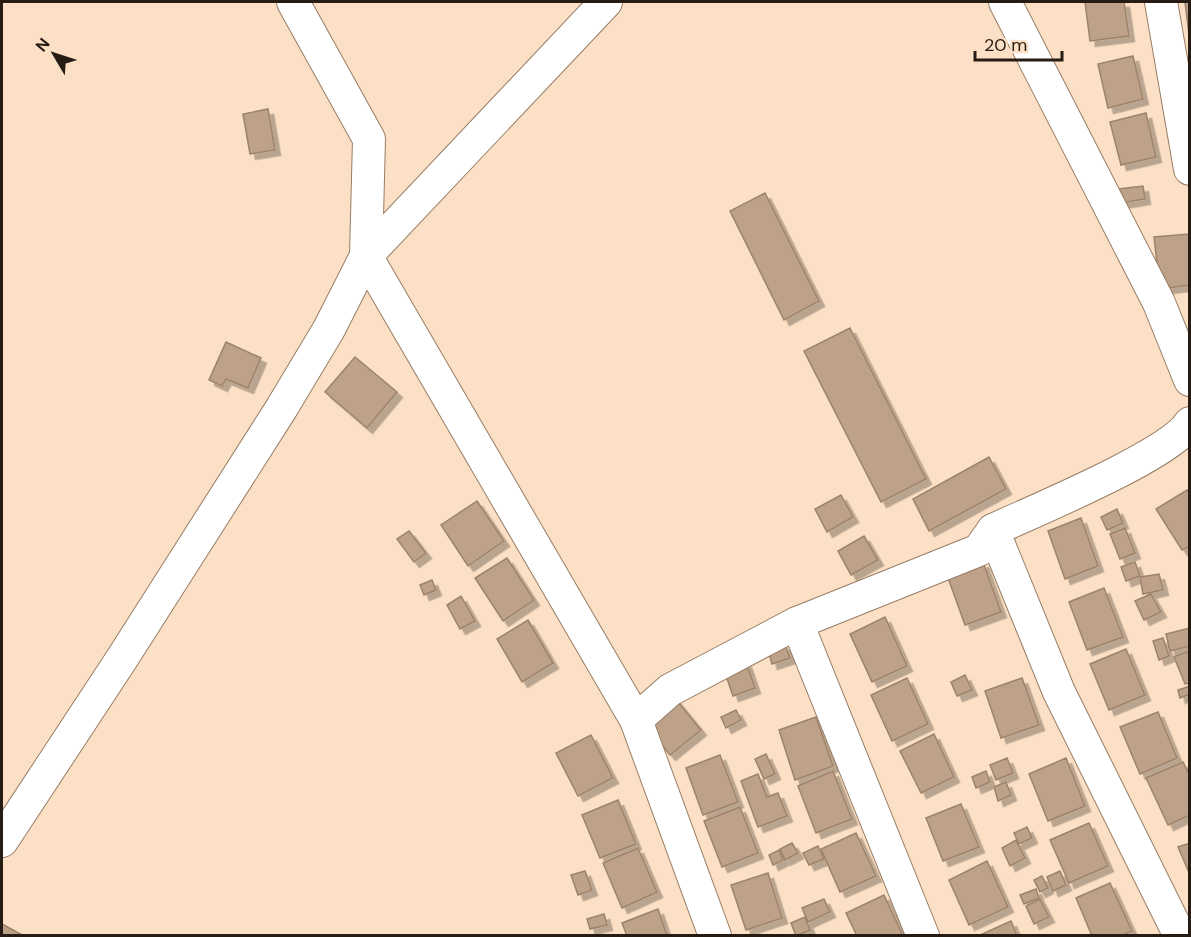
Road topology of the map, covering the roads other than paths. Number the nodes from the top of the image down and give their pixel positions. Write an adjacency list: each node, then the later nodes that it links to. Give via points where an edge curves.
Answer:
1 (293, 2): 6 (street, via 369,139)
2 (606, 2): 6 (street)
3 (1005, 2): 7 (street, via 1159,303)
4 (1161, 2): 5 (street)
5 (1190, 169)
6 (366, 256): 11 (street); 12 (street, via 281,409)
7 (1190, 380)
8 (1190, 423): 9 (street, via 1184,432 1151,455)
9 (993, 530): 10 (street, via 979,550); 15 (street, via 1059,692)
10 (797, 623): 11 (street, via 670,690); 14 (street)
11 (636, 720): 13 (street)
12 (2, 841)
13 (715, 936)
14 (923, 936)
15 (1180, 936)

